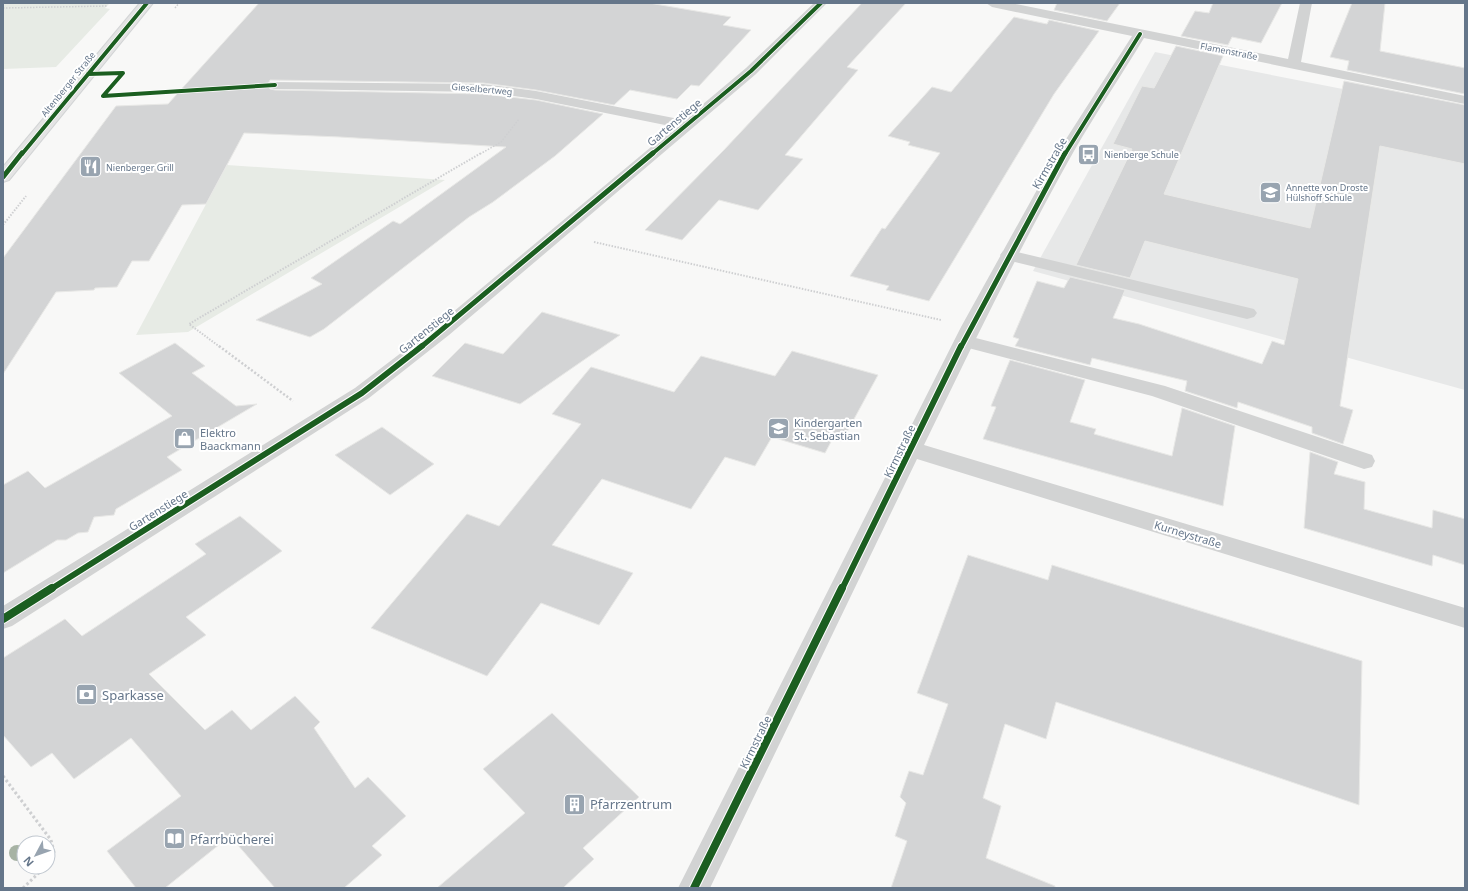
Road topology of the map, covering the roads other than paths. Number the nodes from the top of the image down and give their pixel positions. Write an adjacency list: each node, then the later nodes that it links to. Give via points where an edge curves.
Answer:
1 (821, 3): 9 (street, Gartenstiege, via 751,71)
2 (992, 3): 5 (street, Flamenstraße)
3 (1306, 3): 6 (street)
4 (146, 4): 10 (main road, Altenberger Straße)
5 (1140, 34): 6 (street, Flamenstraße); 11 (street, Kirmstraße, via 1067,150)
6 (1294, 64): 8 (street, Flamenstraße)
7 (275, 85): 9 (street, Gieselbertweg, via 461,86 536,95)
8 (1465, 100)
9 (686, 124): 17 (street, Gartenstiege, via 405,360 362,393)
10 (3, 177)
11 (1009, 255): 12 (street); 13 (street, Kirmstraße)
12 (1247, 313)
13 (967, 334): 14 (street, Kirmstraße); 15 (street, via 1158,391)
14 (911, 450): 16 (street, Kurneystraße); 18 (street, Kirmstraße)
15 (1364, 461)
16 (1465, 618)
17 (3, 619)
18 (694, 888)

